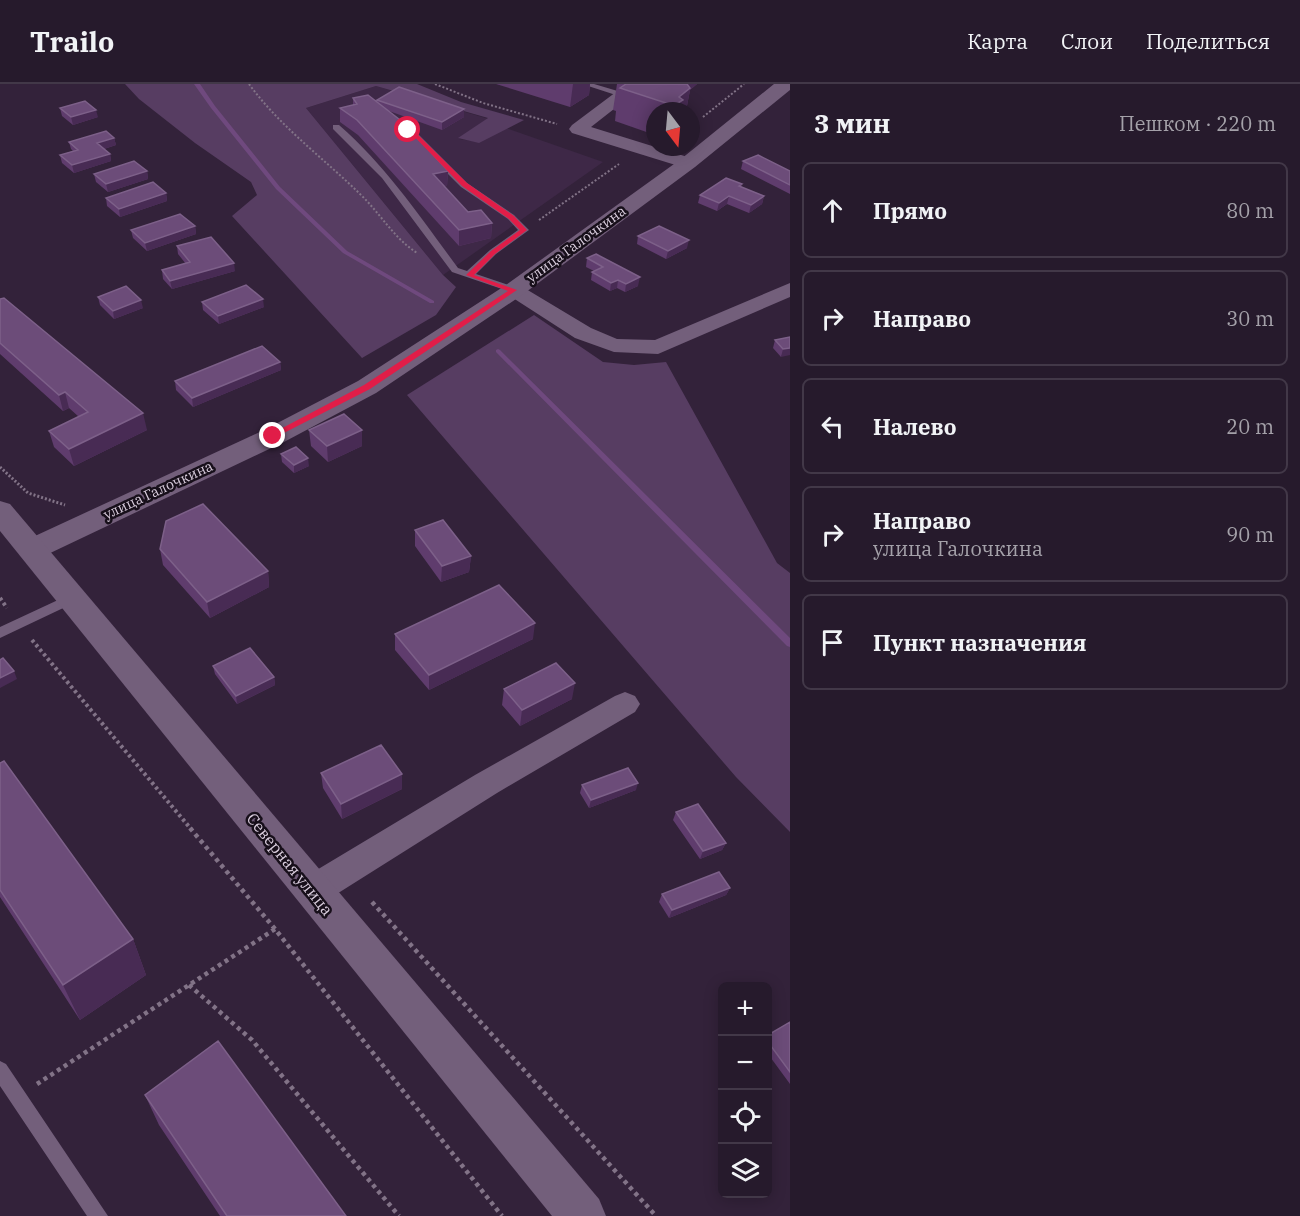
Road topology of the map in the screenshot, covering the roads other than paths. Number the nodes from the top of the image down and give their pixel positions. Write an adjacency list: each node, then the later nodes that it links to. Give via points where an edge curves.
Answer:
1 (586, 84): 4 (lane)
2 (638, 84): 4 (lane)
3 (786, 84): 7 (street, улица Галочкина)
4 (622, 95): 7 (street, via 578,129)
5 (336, 127): 8 (lane, via 394,187 455,270)
6 (408, 130): 8 (lane, via 464,185 524,230)
7 (688, 163): 10 (street, улица Галочкина)
8 (469, 275): 10 (lane)
9 (790, 289): 10 (street, via 658,347 614,345 583,333)
10 (514, 290): 12 (street, улица Галочкина, via 367,387 273,436)
11 (0, 511): 12 (street, Северная улица)
12 (33, 549): 13 (street, Северная улица)
13 (74, 598): 14 (lane); 16 (street, Северная улица)
14 (0, 633)
15 (625, 704): 16 (street)
16 (312, 891): 19 (street, Северная улица)
17 (0, 1070): 18 (lane)
18 (99, 1216)
19 (582, 1216)

